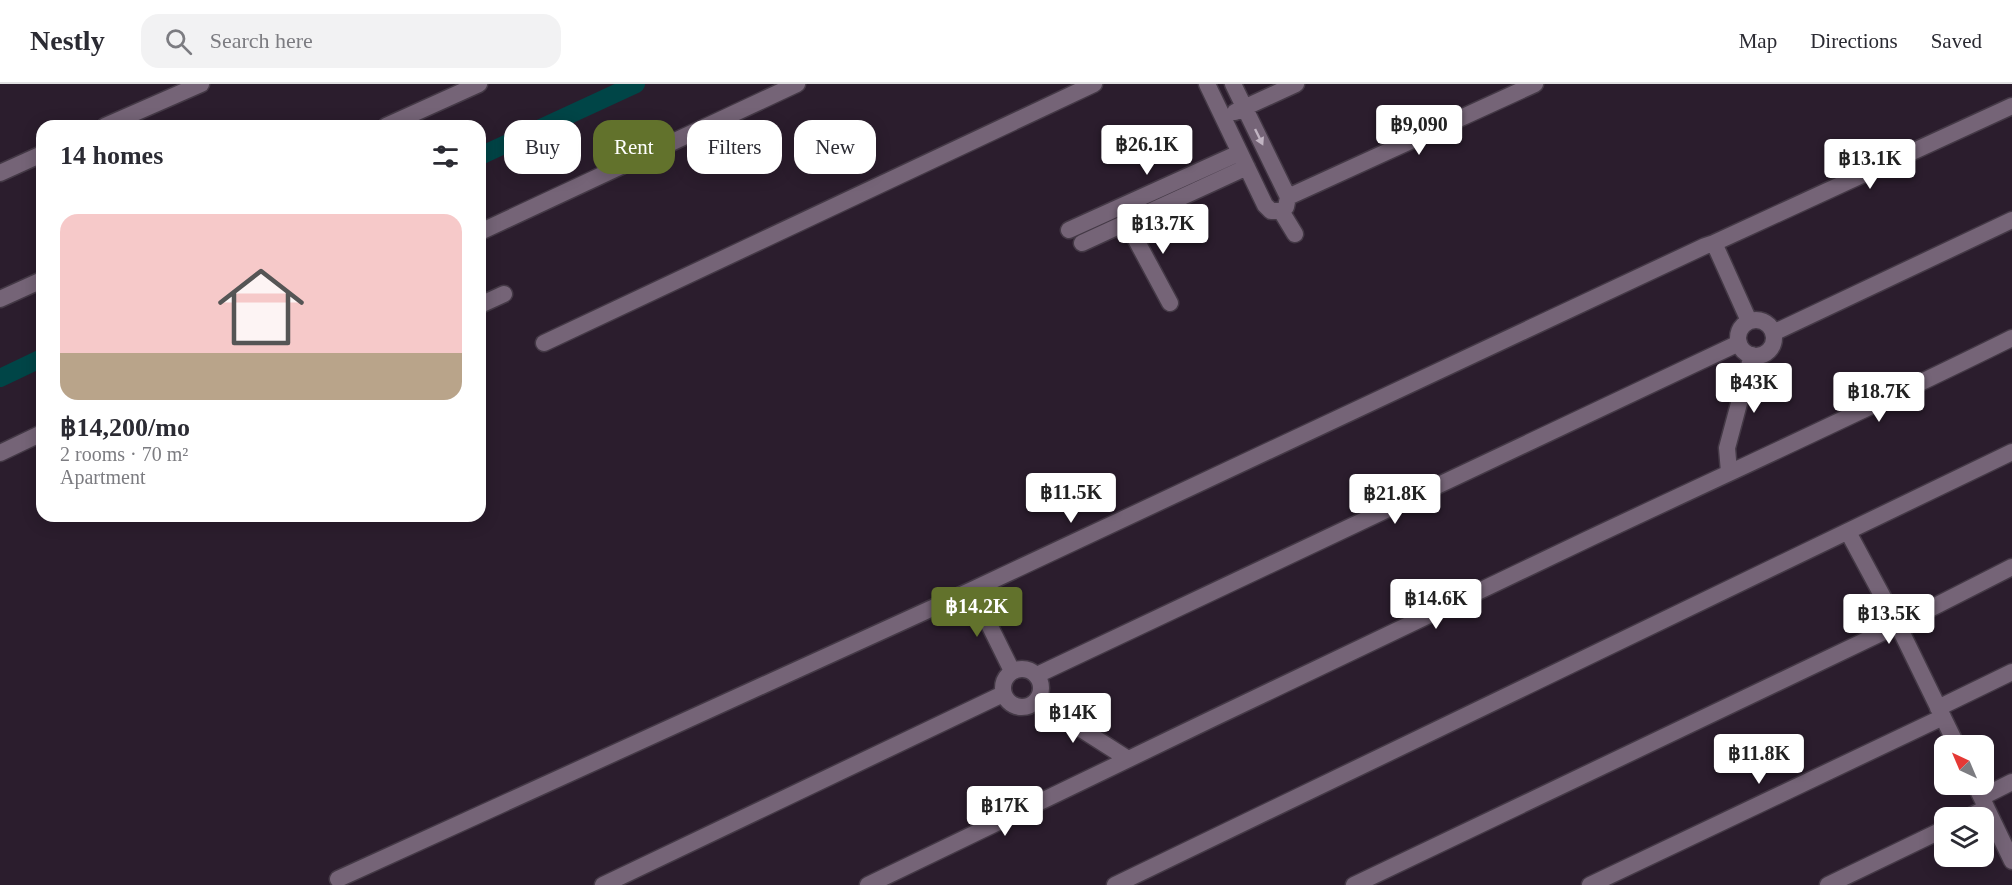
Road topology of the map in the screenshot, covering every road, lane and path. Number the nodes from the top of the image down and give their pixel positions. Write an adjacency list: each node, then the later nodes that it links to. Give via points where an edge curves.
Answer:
1 (201, 84): 12 (street)
2 (479, 84): 13 (street)
3 (797, 84): 20 (street)
4 (1094, 84): 33 (street)
5 (1207, 84): 11 (street)
6 (1233, 84): 10 (street)
7 (1296, 84): 10 (street)
8 (1535, 84): 17 (street)
9 (2012, 106): 24 (street)
10 (1245, 108): 11 (street); 17 (street, one-way to 17)
11 (1223, 118): 15 (street)
12 (119, 120)
13 (399, 120)
14 (36, 157): 16 (street)
15 (1243, 160): 17 (street, via 1265,205 1271,211); 19 (street); 21 (street)
16 (0, 173)
17 (1284, 204): 22 (street)
18 (2012, 220): 31 (street)
19 (1127, 223): 23 (street); 29 (street)
20 (486, 229)
21 (1069, 230)
22 (1295, 234)
23 (1082, 243)
24 (1714, 243): 30 (street); 42 (street)
25 (36, 283): 27 (street)
26 (504, 294): 28 (street)
27 (0, 299)
28 (486, 302)
29 (1170, 303)
30 (1749, 321): 31 (street, via 1761,320); 34 (street, via 1740,330)
31 (1773, 333): 35 (street, via 1769,350)
32 (2012, 338): 39 (street, via 1876,406)
33 (544, 343)
34 (1739, 343): 35 (street, via 1741,349); 46 (street)
35 (1752, 355): 39 (street, via 1727,448)
36 (36, 437): 38 (street)
37 (2012, 452): 40 (street)
38 (0, 453)
39 (1729, 472): 51 (street)
40 (1848, 532): 43 (street); 59 (street)
41 (2012, 567): 43 (street)
42 (972, 590): 44 (street); 56 (street)
43 (1898, 625): 49 (street); 60 (street)
44 (1012, 671): 46 (street, via 1025,668); 47 (street, via 1004,681)
45 (2012, 672): 49 (street)
46 (1037, 675): 48 (street, via 1042,688)
47 (1003, 694): 48 (street, via 1018,707); 57 (street)
48 (1037, 700): 51 (street)
49 (1941, 712): 50 (street); 61 (street)
50 (1952, 735)
51 (1128, 759): 58 (street)
52 (2012, 782): 53 (street)
53 (1981, 797): 55 (street)
54 (1934, 834): 62 (street)
55 (2012, 861)
56 (338, 879)
57 (603, 885)
58 (868, 885)
59 (1115, 885)
60 (1354, 885)
61 (1590, 885)
62 (1828, 885)

